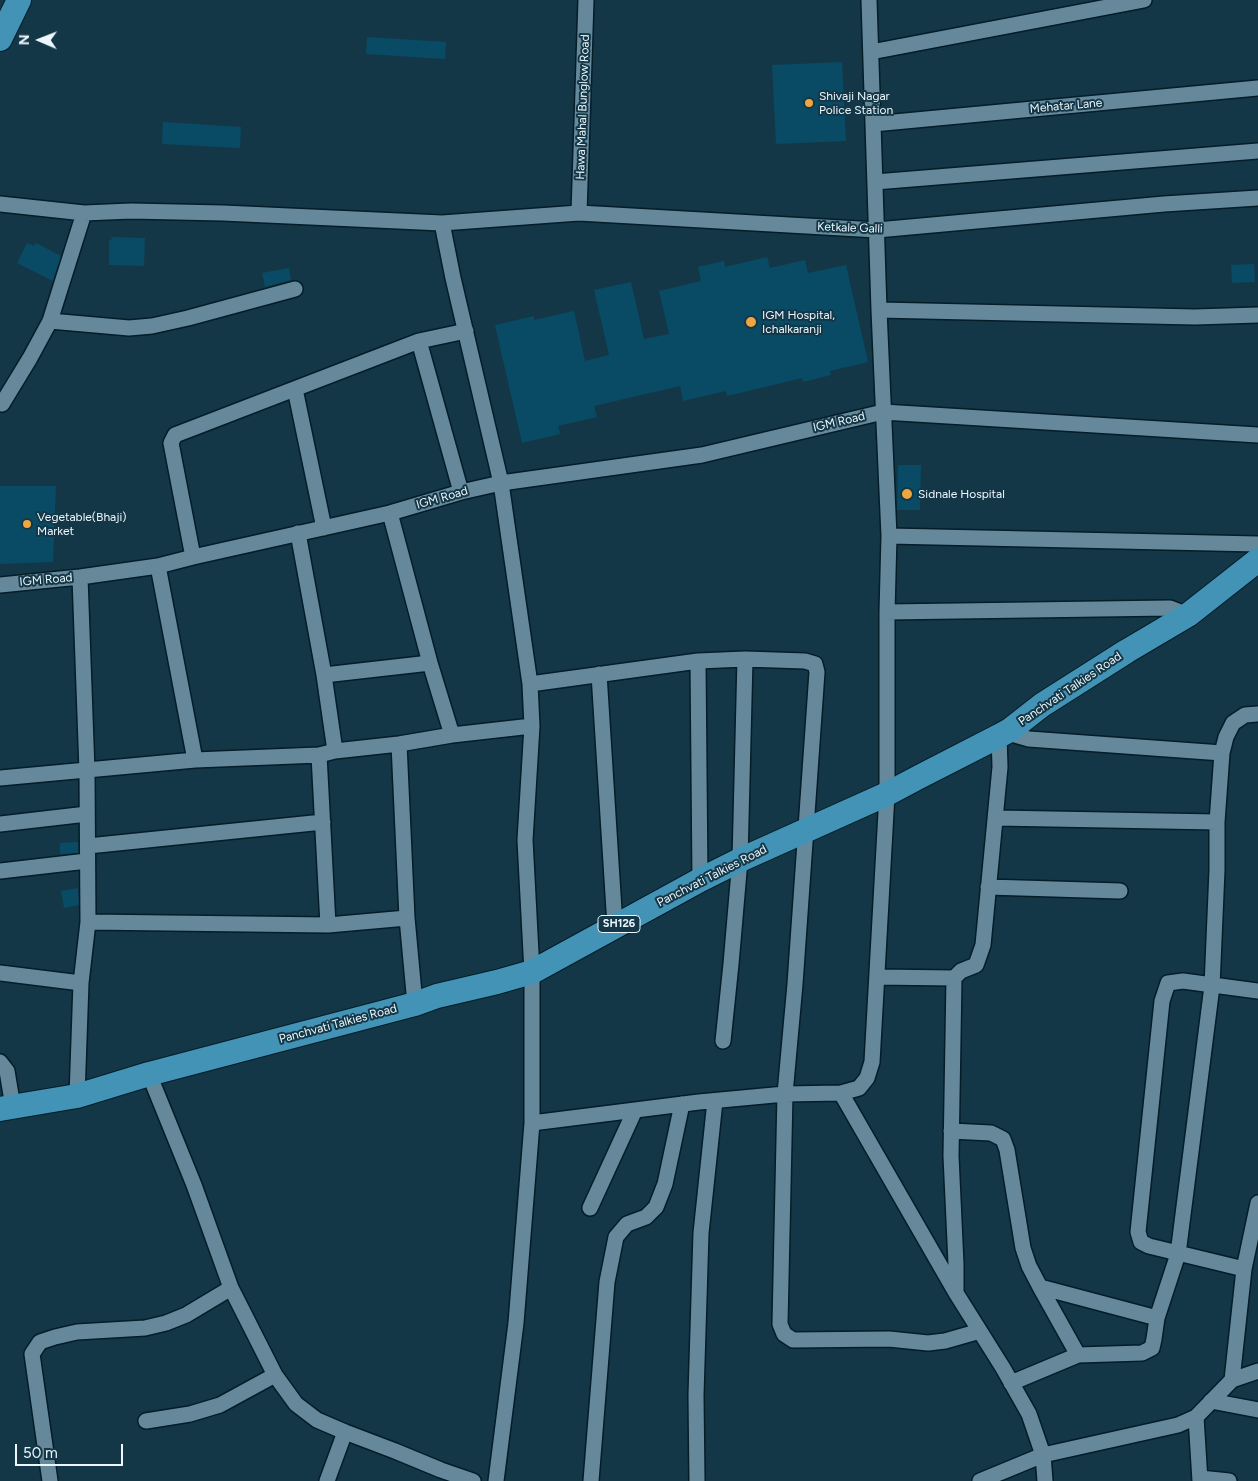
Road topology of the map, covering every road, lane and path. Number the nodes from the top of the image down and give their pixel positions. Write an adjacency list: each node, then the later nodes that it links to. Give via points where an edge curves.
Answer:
1 (19, 0): 5 (main road)
2 (586, 0): 14 (street, Hawa Mahal Bunglow Road)
3 (869, 0): 6 (street)
4 (1144, 0): 6 (street)
5 (0, 39)
6 (871, 52): 8 (street)
7 (1258, 88): 8 (street, Mehatar Lane)
8 (873, 124): 10 (street)
9 (1258, 151): 10 (street)
10 (875, 182): 16 (street)
11 (1258, 198): 16 (street, Ketkale Galli)
12 (0, 204): 13 (street, Ketkale Galli)
13 (84, 213): 15 (street, Ketkale Galli, via 223,213); 20 (street)
14 (579, 213): 15 (street, Ketkale Galli); 16 (street, Ketkale Galli)
15 (442, 223): 21 (street)
16 (877, 230): 18 (street)
17 (294, 289): 20 (street, via 152,326 129,328)
18 (879, 310): 19 (street, via 1195,317); 25 (street)
19 (1258, 315)
20 (50, 321): 24 (street)
21 (466, 331): 22 (street); 27 (street)
22 (419, 341): 23 (street); 28 (street)
23 (295, 389): 30 (street); 34 (street, via 175,435 171,442)
24 (2, 404)
25 (884, 412): 26 (street, IGM Road); 27 (street, IGM Road, via 702,454); 32 (street)
26 (1258, 435)
27 (501, 484): 28 (street, IGM Road); 46 (street)
28 (461, 492): 29 (street, IGM Road)
29 (390, 513): 30 (street, IGM Road); 43 (street)
30 (324, 528): 31 (street, IGM Road)
31 (298, 533): 34 (street, IGM Road); 45 (street)
32 (889, 536): 33 (street); 39 (street)
33 (1258, 544)
34 (193, 557): 36 (street, IGM Road)
35 (1258, 560): 40 (main road, Panchvati Talkies Road)
36 (158, 566): 37 (street, IGM Road); 55 (street)
37 (80, 577): 38 (street, IGM Road); 56 (street)
38 (0, 585)
39 (887, 612): 40 (street, via 1170,608); 58 (street)
40 (1188, 615): 49 (main road, Panchvati Talkies Road / SH126, via 1042,705)
41 (745, 659): 42 (street); 64 (street, via 805,660 815,664); 66 (street)
42 (698, 661): 44 (street); 69 (street)
43 (430, 663): 45 (street); 50 (street)
44 (599, 674): 46 (street); 75 (street)
45 (324, 676): 52 (street)
46 (530, 684): 48 (street)
47 (1258, 714): 53 (street, via 1245,715 1232,723)
48 (532, 726): 50 (street); 77 (street, via 525,840)
49 (1005, 733): 53 (street, via 1029,739); 58 (main road, Panchvati Talkies Road / SH126); 60 (street)
50 (452, 735): 51 (street)
51 (399, 744): 52 (street); 72 (street)
52 (335, 751): 54 (street)
53 (1222, 753): 62 (street)
54 (319, 754): 55 (street); 61 (street)
55 (196, 760): 56 (street)
56 (87, 771): 57 (street); 59 (street)
57 (0, 778)
58 (888, 794): 64 (main road, Panchvati Talkies Road / SH126); 78 (street)
59 (87, 814): 63 (street); 65 (street)
60 (996, 818): 62 (street); 70 (street)
61 (324, 822): 65 (street); 74 (street)
62 (1217, 822): 81 (street)
63 (0, 824)
64 (805, 832): 66 (main road, Panchvati Talkies Road / SH126); 88 (street)
65 (88, 846): 67 (street)
66 (740, 860): 69 (main road, Panchvati Talkies Road / SH126); 84 (street)
67 (87, 861): 68 (street); 73 (street)
68 (0, 871)
69 (700, 880): 75 (main road, Panchvati Talkies Road / SH126)
70 (988, 887): 71 (street); 79 (street, via 983,945 976,965)
71 (1120, 891)
72 (408, 918): 74 (street); 83 (street)
73 (88, 922): 74 (street); 80 (street)
74 (328, 925)
75 (615, 926): 77 (main road, Panchvati Talkies Road / SH126)
76 (0, 972): 80 (street)
77 (532, 972): 83 (main road, Panchvati Talkies Road / SH126); 94 (street)
78 (877, 976): 79 (street); 87 (street, via 872,1062 867,1078 859,1088)
79 (954, 978): 95 (street)
80 (82, 982): 89 (street)
81 (1212, 986): 82 (street); 98 (street); 98 (street, via 1168,982 1162,1001 1138,1232 1141,1242)
82 (1258, 991)
83 (415, 1004): 86 (main road, Panchvati Talkies Road / SH126)
84 (722, 1041)
85 (0, 1062): 92 (street, via 7,1071)
86 (149, 1074): 89 (main road, Panchvati Talkies Road / SH126); 101 (street)
87 (842, 1092): 88 (street); 102 (street)
88 (785, 1094): 90 (street); 104 (street, via 780,1324 784,1334 793,1340 889,1339 928,1343)
89 (77, 1096): 92 (main road, Panchvati Talkies Road / SH126)
90 (715, 1101): 91 (street); 123 (street, via 701,1233)
91 (682, 1104): 93 (street); 122 (street, via 665,1184 656,1207 646,1217 627,1224 616,1237 607,1282)
92 (6, 1108)
93 (635, 1110): 94 (street); 97 (street)
94 (532, 1123): 121 (street, via 516,1323)
95 (951, 1131): 100 (street, via 991,1133 1003,1139 1023,1248); 102 (street)
96 (1258, 1203): 99 (street)
97 (590, 1208)
98 (1178, 1254): 99 (street); 103 (street)
99 (1244, 1268): 108 (street)
100 (1040, 1287): 103 (street); 105 (street)
101 (231, 1288): 107 (street); 118 (street, via 166,1323 145,1328 77,1332 40,1342 32,1354)
102 (956, 1294): 104 (street)
103 (1157, 1318): 105 (street, via 1152,1348 1142,1353)
104 (980, 1331): 109 (street)
105 (1078, 1355): 109 (street)
106 (1258, 1371): 108 (street)
107 (275, 1375): 113 (street, via 220,1405); 114 (street, via 296,1404 317,1420)
108 (1232, 1380): 110 (street)
109 (1010, 1383): 115 (street, via 1029,1414)
110 (1211, 1401): 111 (street); 112 (street)
111 (1258, 1410)
112 (1196, 1417): 115 (street, via 1178,1425); 117 (street)
113 (146, 1421)
114 (345, 1432): 116 (street); 119 (street)
115 (1043, 1455): 124 (street); 125 (street)
116 (439, 1476): 120 (street)
117 (1200, 1479): 126 (street)
118 (50, 1481)
119 (327, 1481)
120 (473, 1481)
121 (496, 1481)
122 (591, 1481)
123 (697, 1481)
124 (980, 1481)
125 (1045, 1481)
126 (1229, 1481)

